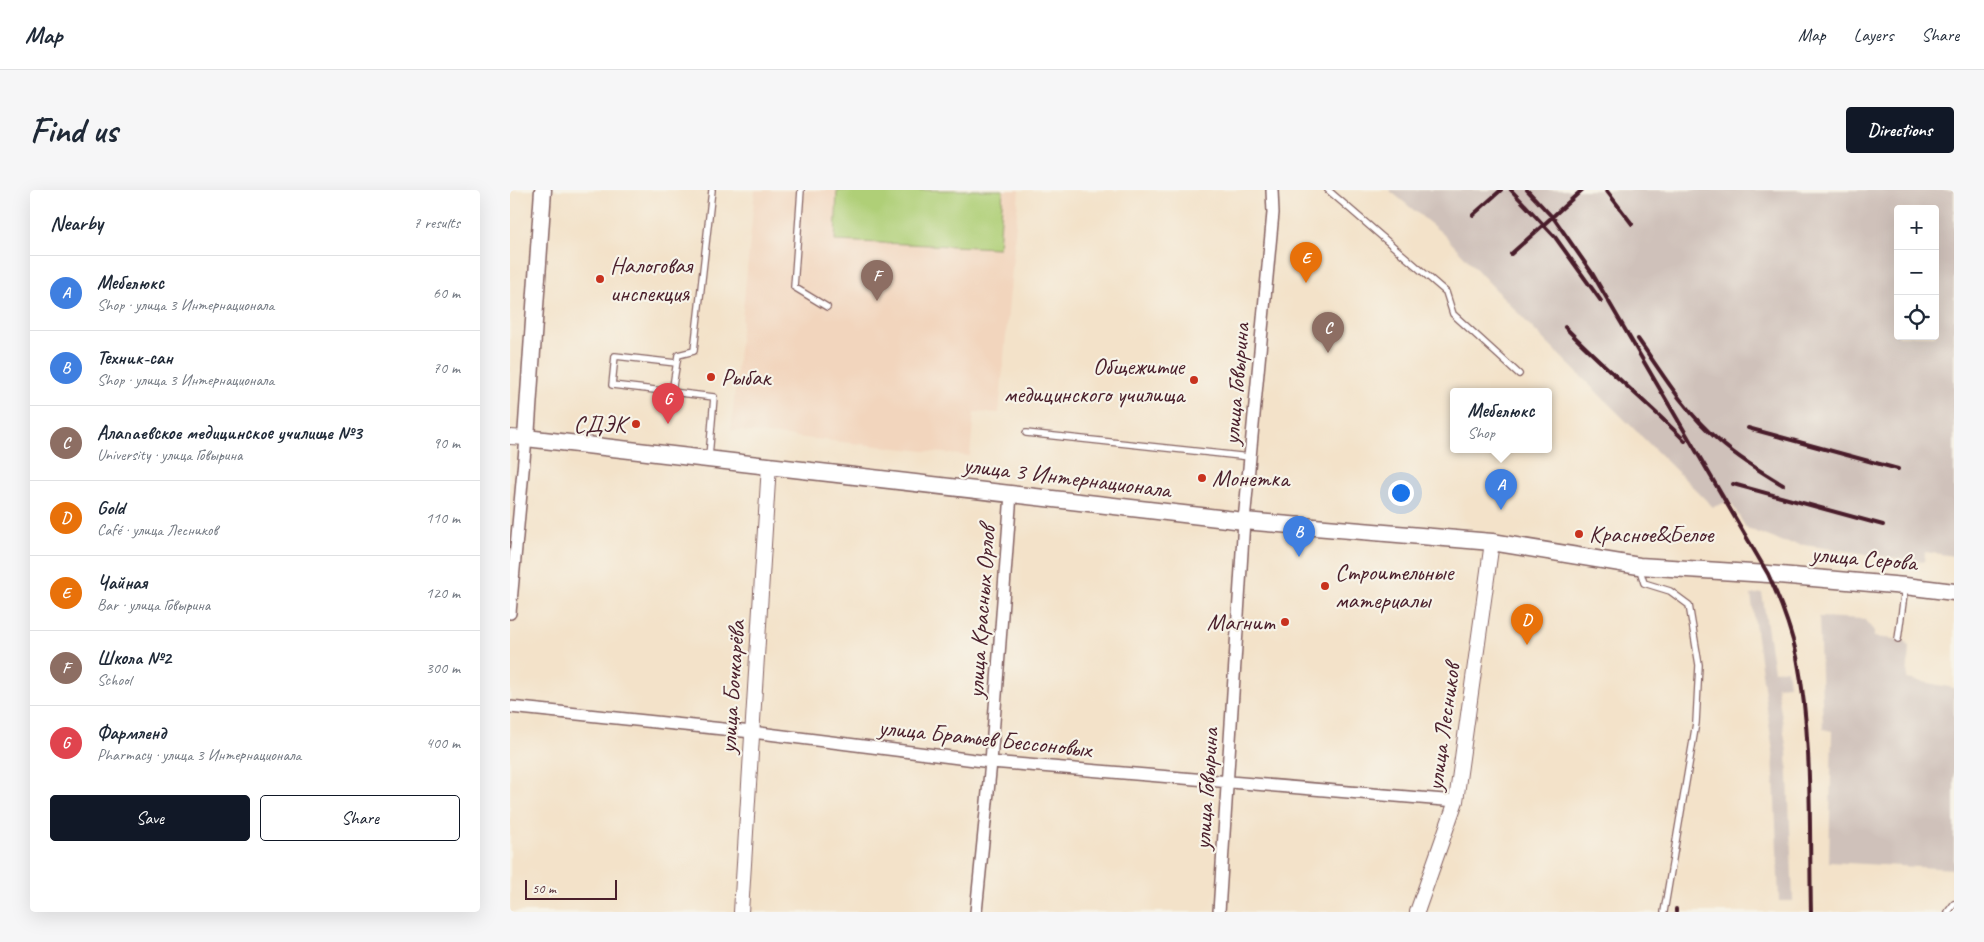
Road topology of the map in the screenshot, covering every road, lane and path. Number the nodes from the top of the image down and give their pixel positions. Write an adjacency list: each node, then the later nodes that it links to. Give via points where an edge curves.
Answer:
1 (542, 190): 11 (main road)
2 (712, 190): 7 (lane, via 694,351 678,355)
3 (801, 190): 6 (lane, via 794,287)
4 (1272, 190): 12 (street, улица Говырина, via 1273,213)
5 (1328, 190): 8 (lane, via 1446,292 1453,314)
6 (827, 306)
7 (676, 363): 9 (lane); 9 (lane, via 615,356 612,385)
8 (1519, 374)
9 (672, 392): 13 (lane, via 714,397)
10 (1026, 433): 12 (lane)
11 (518, 438): 13 (main road, улица 3 Интернационала); 22 (street)
12 (1250, 457): 16 (street, улица Говырина)
13 (709, 458): 14 (main road, улица 3 Интернационала)
14 (769, 465): 15 (main road, улица 3 Интернационала); 25 (street, улица Бочкарёва)
15 (1011, 494): 16 (main road, улица 3 Интернационала); 26 (street, улица Красных Орлов)
16 (1244, 521): 17 (main road, улица 3 Интернационала); 27 (street, улица Говырина)
17 (1492, 542): 18 (main road, улица 3 Интернационала); 28 (street, улица Лесников)
18 (1639, 566): 19 (main road, улица 3 Интернационала); 34 (lane, via 1644,583 1670,591 1689,605 1699,665 1696,723)
19 (1768, 574): 20 (main road, улица Серова)
20 (1905, 586): 21 (main road, улица Серова); 23 (lane)
21 (1954, 592)
22 (510, 613)
23 (1898, 639)
24 (510, 707): 25 (street, улица Братьев Бессоновых)
25 (752, 732): 26 (street, улица Братьев Бессоновых); 30 (street, улица Бочкарёва)
26 (991, 762): 27 (street, улица Братьев Бессоновых); 31 (street, улица Красных Орлов)
27 (1227, 782): 28 (street, улица Братьев Бессоновых); 32 (street, улица Говырина)
28 (1456, 801): 33 (street, улица Лесников)
29 (1954, 904): 35 (lane)
30 (741, 912)
31 (976, 912)
32 (1219, 912)
33 (1417, 912)
34 (1664, 912)
35 (1948, 912)

